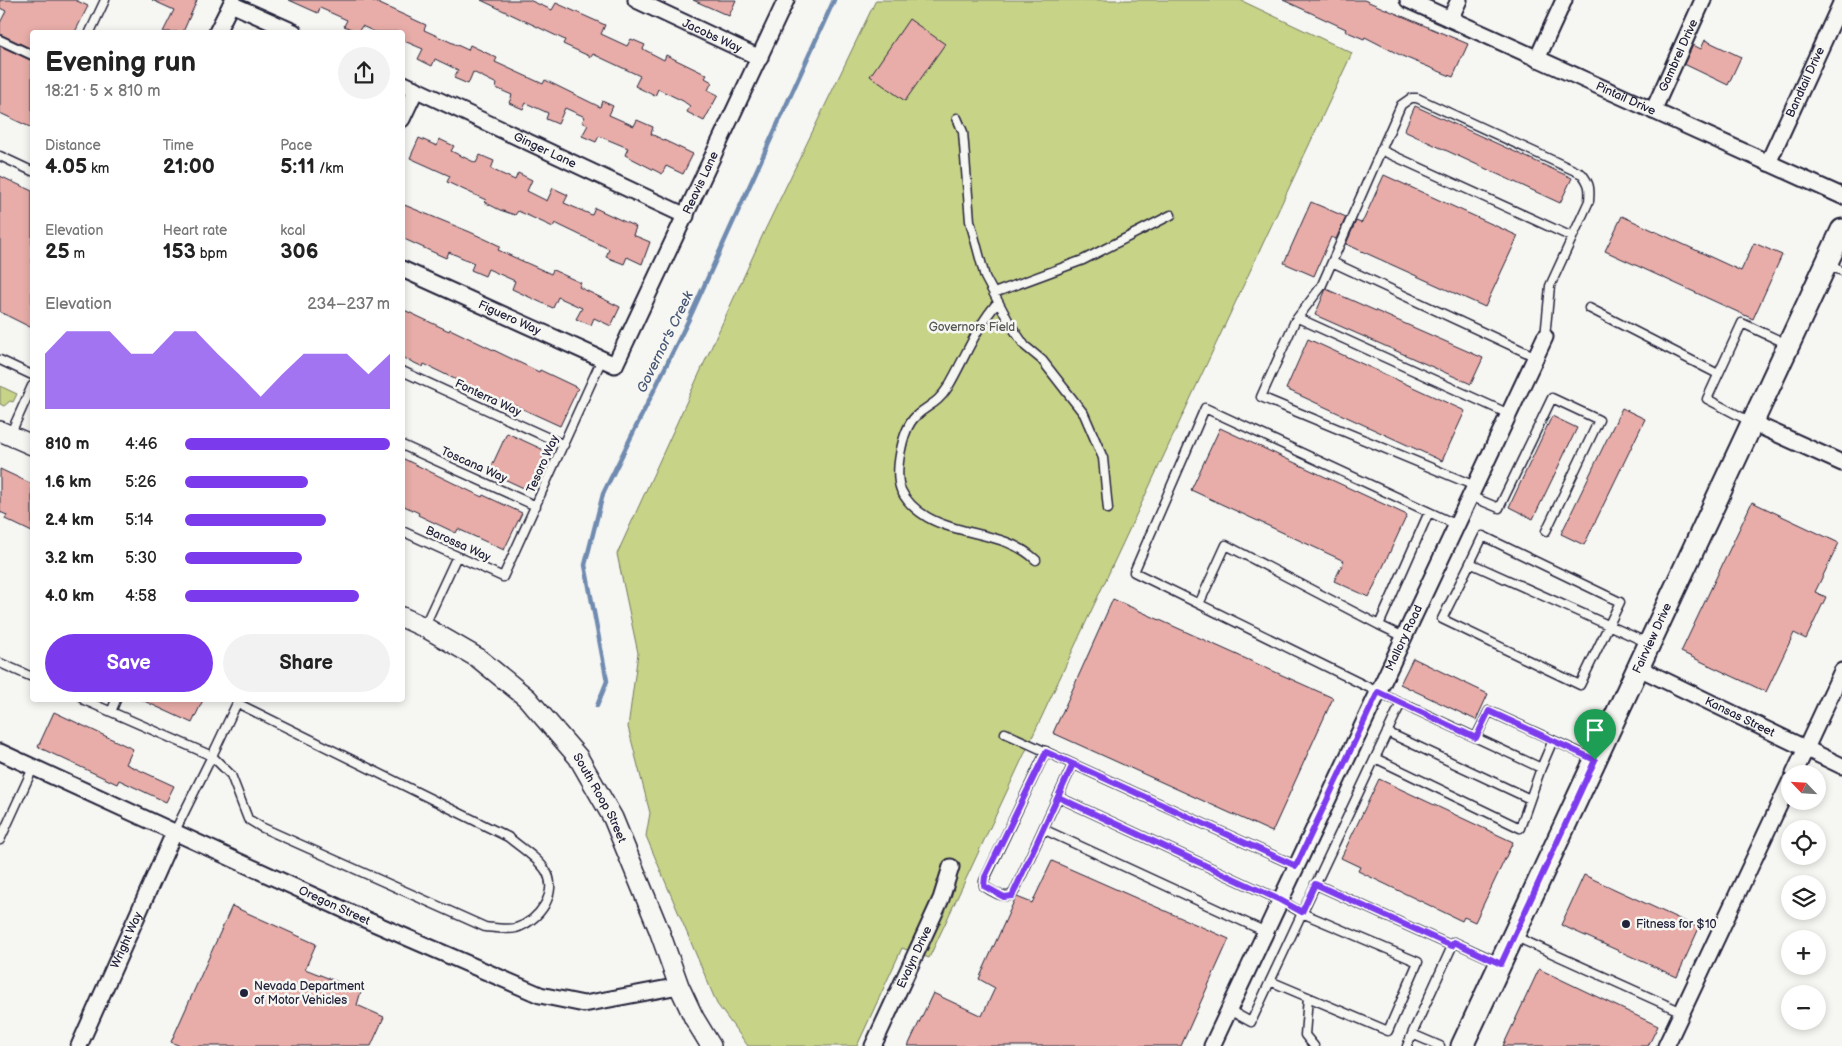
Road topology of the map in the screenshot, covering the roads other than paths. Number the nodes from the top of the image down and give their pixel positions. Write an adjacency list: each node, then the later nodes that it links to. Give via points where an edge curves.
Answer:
1 (105, 0): 11 (lane)
2 (636, 0): 16 (street, Jacobs Way)
3 (786, 0): 16 (street, Reavis Lane)
4 (1408, 0): 10 (street, Pintail Drive)
5 (1458, 0): 10 (street)
6 (1564, 0): 17 (street)
7 (1704, 0): 20 (street, Gambrel Drive)
8 (1842, 1): 24 (street, Bandtail Drive)
9 (232, 2): 12 (street); 13 (street)
10 (1450, 19): 17 (street, Pintail Drive)
11 (91, 30)
12 (218, 30)
13 (290, 30)
14 (0, 40): 15 (lane)
15 (30, 54)
16 (760, 58): 28 (street, Reavis Lane)
17 (1537, 58): 20 (street, Pintail Drive)
18 (409, 86): 19 (street); 28 (street, Ginger Lane)
19 (405, 105)
20 (1653, 111): 24 (street, Pintail Drive)
21 (957, 118): 34 (lane, via 963,132 970,220 986,277)
22 (1381, 150): 30 (lane); 30 (lane, via 1401,105 1417,98 1582,174 1590,189 1589,201); 31 (lane)
23 (0, 156): 25 (lane)
24 (1768, 163): 26 (street, Pintail Drive)
25 (30, 170)
26 (1842, 196)
27 (1172, 215): 34 (lane, via 1083,260)
28 (686, 216): 42 (street, Reavis Lane)
29 (1842, 230): 32 (main road, Fairview Drive)
30 (1572, 237): 38 (lane, via 1550,286)
31 (1332, 262): 37 (lane, via 1320,287); 40 (lane)
32 (1834, 268): 39 (main road, Fairview Drive)
33 (405, 270): 42 (street, Figuero Way)
34 (994, 293): 35 (lane)
35 (998, 302): 56 (lane, via 1026,346 1042,360 1084,414 1103,458); 62 (lane, via 984,318 940,400 914,418 903,442 898,466 901,490 915,509 929,518 1023,548)
36 (1589, 308): 45 (lane)
37 (1298, 318): 47 (lane); 54 (lane, via 1260,397)
38 (1545, 337): 40 (street, Mallory Road)
39 (1789, 345): 45 (lane, via 1742,323); 48 (main road, Fairview Drive)
40 (1536, 357): 47 (street, Mallory Road)
41 (0, 360): 44 (lane)
42 (609, 362): 51 (lane, Tesoro Way)
43 (405, 372): 51 (lane, Fonterra Way)
44 (30, 374)
45 (1718, 374): 48 (lane, via 1707,399)
46 (30, 389): 49 (lane)
47 (1509, 414): 54 (street, Mallory Road)
48 (1753, 423): 53 (street); 71 (main road, Fairview Drive)
49 (5, 433): 50 (street)
50 (30, 445)
51 (564, 445): 55 (lane, Tesoro Way)
52 (405, 446): 55 (lane, Toscana Way)
53 (1842, 463)
54 (1473, 491): 58 (street, Mallory Road); 60 (lane, via 1498,508 1552,398 1600,420)
55 (536, 506): 64 (lane, Tesoro Way)
56 (1108, 510)
57 (1429, 512): 58 (lane); 65 (lane, via 1205,408 1134,572); 67 (lane)
58 (1457, 525): 70 (street, Mallory Road)
59 (405, 532): 61 (lane, Barossa Way)
60 (1546, 532)
61 (457, 556): 64 (lane, Barossa Way); 69 (lane)
62 (1036, 560)
63 (1470, 563): 68 (lane); 68 (lane, via 1483,536 1620,602); 68 (lane, via 1442,620 1580,685)
64 (504, 577)
65 (1199, 604): 67 (lane, via 1226,546); 76 (lane)
66 (405, 618): 69 (street, South Roop Street)
67 (1379, 625): 70 (lane)
68 (1609, 625): 71 (lane)
69 (424, 627): 113 (street, South Roop Street, via 478,658 526,698 578,757 613,818)
70 (1404, 637): 76 (street, Mallory Road)
71 (1650, 644): 73 (main road, Fairview Drive)
72 (0, 663): 75 (lane)
73 (1639, 668): 86 (street, Kansas Street); 91 (main road, Fairview Drive)
74 (1842, 671): 86 (street)
75 (30, 677)
76 (1378, 692): 80 (lane); 103 (street, Mallory Road)
77 (88, 702): 81 (lane)
78 (115, 702): 81 (lane)
79 (237, 702): 89 (lane); 89 (lane, via 508,837 545,869 550,880 539,915 516,928 486,927 261,827 248,819 231,775)
80 (1401, 702): 82 (lane); 84 (lane)
81 (110, 712): 89 (lane)
82 (1387, 732): 90 (lane); 98 (lane)
83 (1005, 733): 88 (lane)
84 (1476, 738): 85 (lane, via 1489,711); 96 (lane)
85 (1553, 740): 91 (lane); 96 (lane)
86 (1805, 749): 93 (street); 94 (street, Kansas Street)
87 (0, 752): 95 (street, Oregon Street)
88 (1046, 752): 92 (lane); 100 (lane, via 985,877 984,886 1004,897 1012,896)
89 (212, 756): 101 (lane)
90 (1375, 758): 98 (lane, via 1520,828); 105 (lane)
91 (1595, 760): 109 (main road, Fairview Drive)
92 (1073, 764): 97 (lane); 103 (lane)
93 (1798, 765)
94 (1842, 766)
95 (33, 768): 101 (street, Oregon Street); 102 (lane)
96 (1541, 768): 98 (lane)
97 (1058, 797): 100 (lane); 106 (lane)
98 (1530, 799)
99 (1781, 801): 116 (street)
100 (1043, 829): 108 (lane)
101 (174, 833): 113 (street, Oregon Street, via 540,995 584,1004); 118 (street, Wright Way)
102 (0, 840)
103 (1296, 866): 106 (street, Mallory Road)
104 (951, 867): 120 (street, Evalyn Drive, via 938,907)
105 (1315, 884): 107 (lane); 110 (lane)
106 (1280, 900): 107 (lane); 108 (street, Mallory Road)
107 (1302, 912): 112 (lane); 114 (lane, via 1418,962 1388,1031)
108 (1266, 932): 115 (street, Mallory Road)
109 (1514, 936): 111 (main road, Fairview Drive); 116 (lane)
110 (1452, 946): 111 (lane, via 1454,942); 117 (lane)
111 (1501, 964): 125 (main road, Fairview Drive)
112 (1270, 981): 114 (lane); 115 (lane, via 1252,1022)
113 (679, 986): 119 (street, South Roop Street)
114 (1308, 997): 122 (lane, via 1305,1035)
115 (1229, 1010): 121 (street, Mallory Road)
116 (1682, 1012): 126 (street)
117 (1412, 1034): 123 (lane); 124 (lane)
118 (79, 1046)
119 (712, 1046)
120 (873, 1046)
121 (1212, 1046)
122 (1314, 1046)
123 (1407, 1046)
124 (1440, 1046)
125 (1462, 1046)
126 (1666, 1046)

